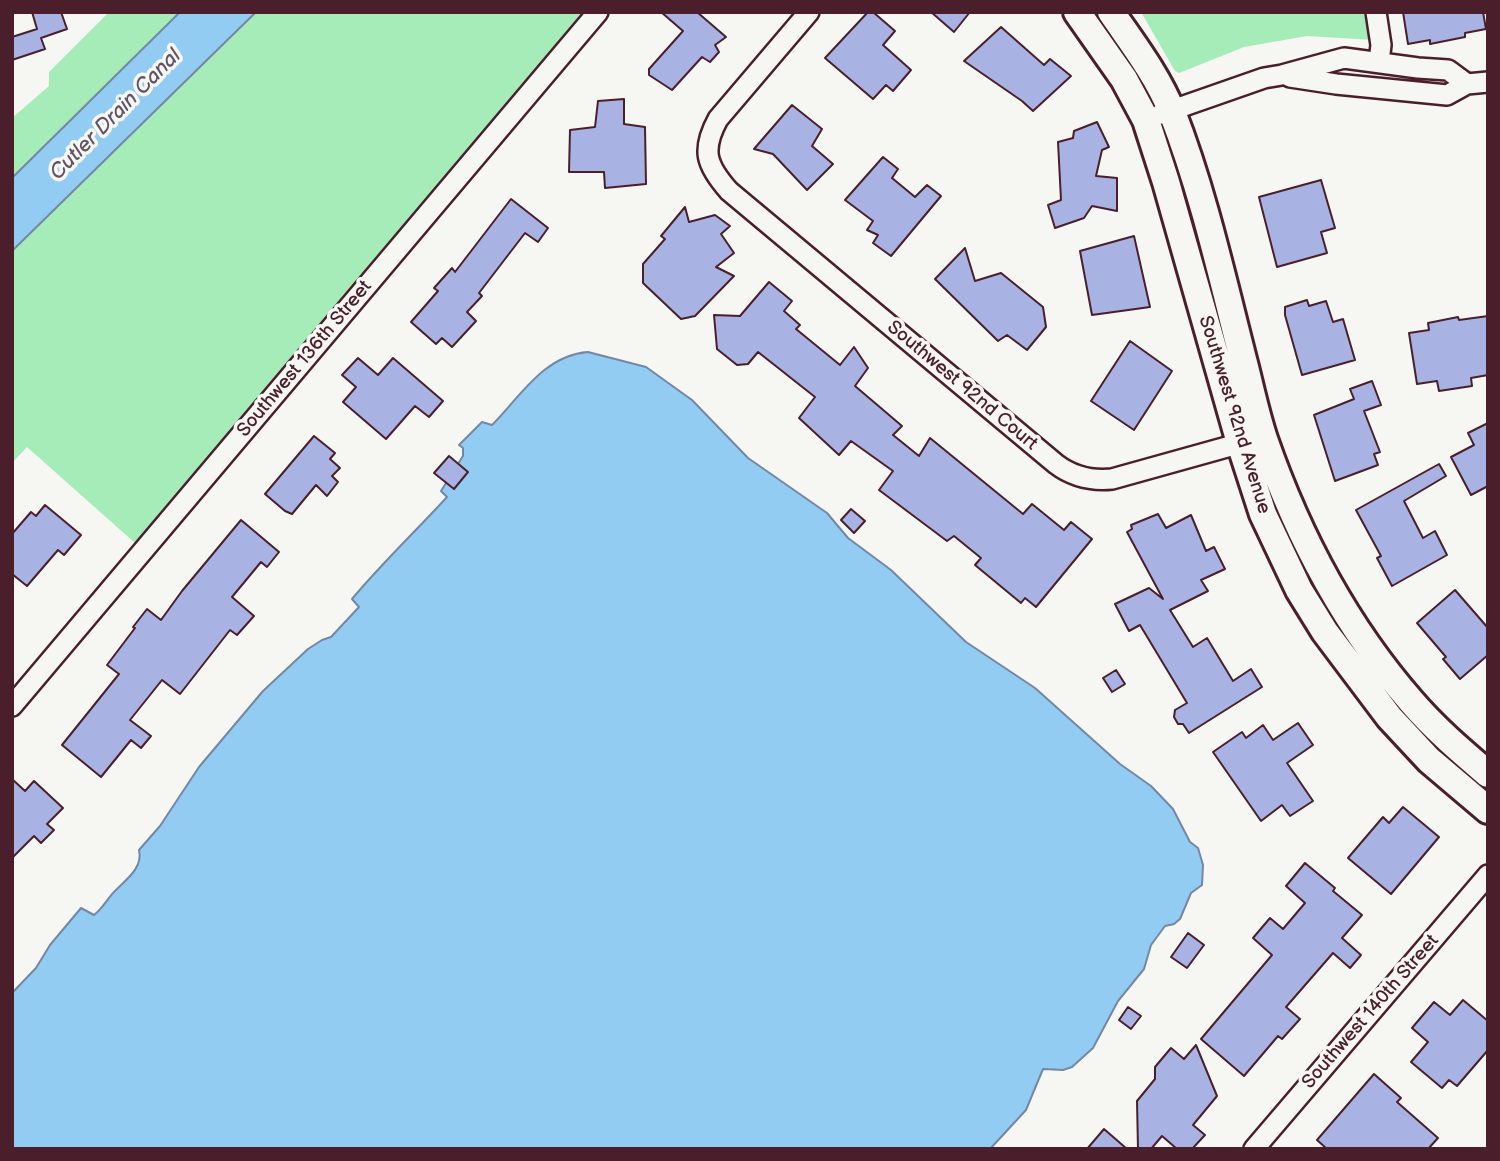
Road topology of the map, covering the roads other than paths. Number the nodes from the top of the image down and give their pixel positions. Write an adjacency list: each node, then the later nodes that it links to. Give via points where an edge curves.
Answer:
1 (598, 12): 13 (street, Southwest 136th Street)
2 (809, 12): 12 (street, Southwest 92nd Court, via 718,119 708,143 708,162 740,201 1068,472 1089,479 1112,479)
3 (1077, 12): 11 (street, Southwest 92nd Avenue, via 1124,79)
4 (1111, 12): 10 (street, Southwest 92nd Avenue, via 1153,73)
5 (1376, 12): 6 (street)
6 (1379, 62): 7 (street, via 1344,58); 9 (street, via 1448,70)
7 (1282, 75): 9 (street, via 1447,95); 10 (street)
8 (1488, 82): 9 (street)
9 (1467, 85)
10 (1171, 110): 11 (street); 12 (street, Southwest 92nd Avenue, via 1193,174)
11 (1146, 120): 12 (street, Southwest 92nd Avenue)
12 (1252, 440): 14 (street, Southwest 92nd Avenue, via 1351,621 1412,702); 15 (street, Southwest 92nd Avenue, via 1263,513 1325,632 1389,717 1429,760)
13 (12, 706)
14 (1488, 774)
15 (1488, 810)
16 (1488, 876): 17 (street, Southwest 140th Street)
17 (1254, 1149)

